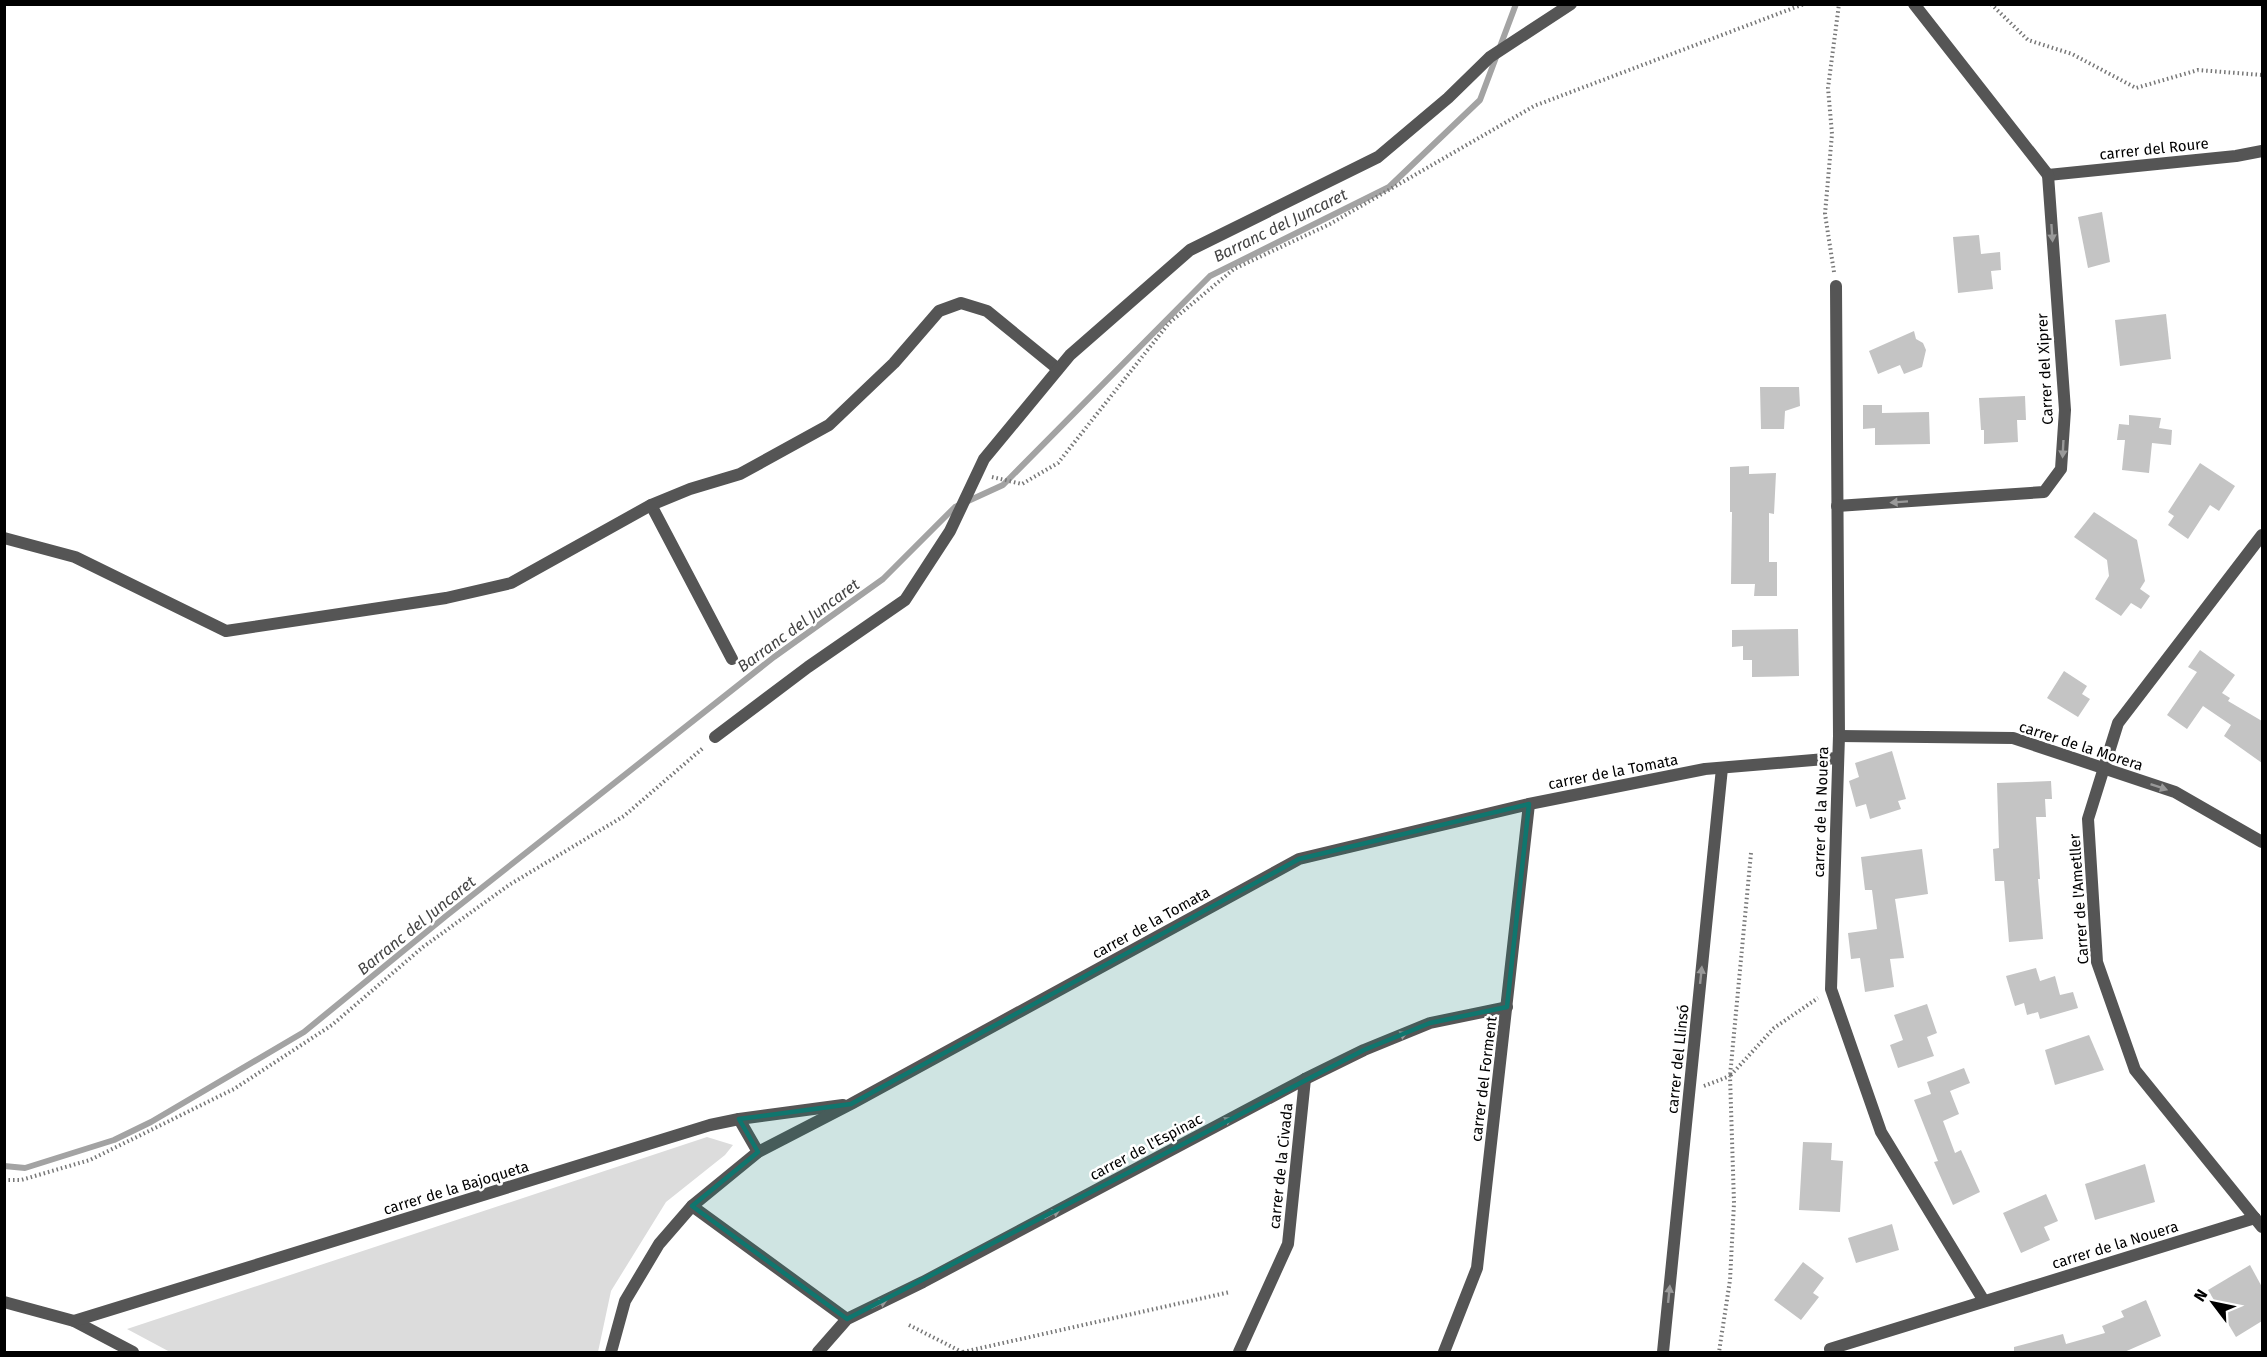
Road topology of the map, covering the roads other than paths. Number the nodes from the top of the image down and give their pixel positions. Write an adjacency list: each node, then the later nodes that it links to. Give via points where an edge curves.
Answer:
1 (1571, 4): 6 (street, via 1490,57 1378,157 1190,250)
2 (1914, 4): 4 (street)
3 (2262, 151): 4 (street, carrer del Roure)
4 (2048, 175): 8 (street, Carrer del Xiprer, one-way to 8, via 2065,410 2061,469 2044,492)
5 (1836, 286): 8 (street, carrer de la Nouera)
6 (1058, 369): 7 (street, via 987,310 961,303 939,311 894,363 829,425 740,474); 13 (street, via 984,459 950,531 905,600)
7 (651, 505): 10 (street, via 511,583 446,598 226,631 75,557); 11 (street)
8 (1837, 507): 12 (street, carrer de la Nouera)
9 (2262, 534): 16 (street, Carrer de l'Ametller, via 2118,723)
10 (4, 538)
11 (732, 659)
12 (1839, 736): 14 (street, carrer de la Nouera); 16 (street, carrer de la Morera, via 2013,738)
13 (715, 737)
14 (1838, 758): 15 (street, carrer de la Tomata); 26 (street, carrer de la Nouera, via 1832,989 1881,1132)
15 (1722, 768): 17 (street, carrer de la Tomata); 36 (street, carrer del Llinsó, one-way to 15)
16 (2104, 768): 18 (street, carrer de la Morera, one-way to 18, via 2175,792); 25 (street, Carrer de l'Ametller, via 2088,819 2097,962 2135,1070)
17 (1529, 804): 19 (street, carrer del Forment); 21 (street, carrer de la Tomata, via 1299,859)
18 (2262, 842)
19 (1508, 1007): 20 (street, carrer de l'Espinac, one-way to 19, via 1430,1023); 35 (street, carrer del Forment, via 1477,1268)
20 (1305, 1079): 28 (street, carrer de l'Espinac, one-way to 20); 34 (street, carrer de la Civada, via 1288,1244)
21 (851, 1104): 22 (street, carrer de la Bajoqueta); 23 (street, carrer de la Tomata)
22 (739, 1119): 23 (street); 29 (street, carrer de la Bajoqueta)
23 (758, 1152): 24 (street, carrer de la Tomata)
24 (692, 1206): 28 (street); 32 (street, carrer de la Tomata, via 659,1244 625,1301)
25 (2259, 1223): 26 (street, carrer de la Nouera)
26 (1984, 1301): 30 (street, carrer de la Nouera)
27 (4, 1302): 29 (street)
28 (847, 1319): 33 (street, carrer de l'Espinac)
29 (74, 1321): 31 (street)
30 (1830, 1349)
31 (133, 1353)
32 (611, 1353)
33 (818, 1353)
34 (1239, 1353)
35 (1444, 1353)
36 (1664, 1353)

